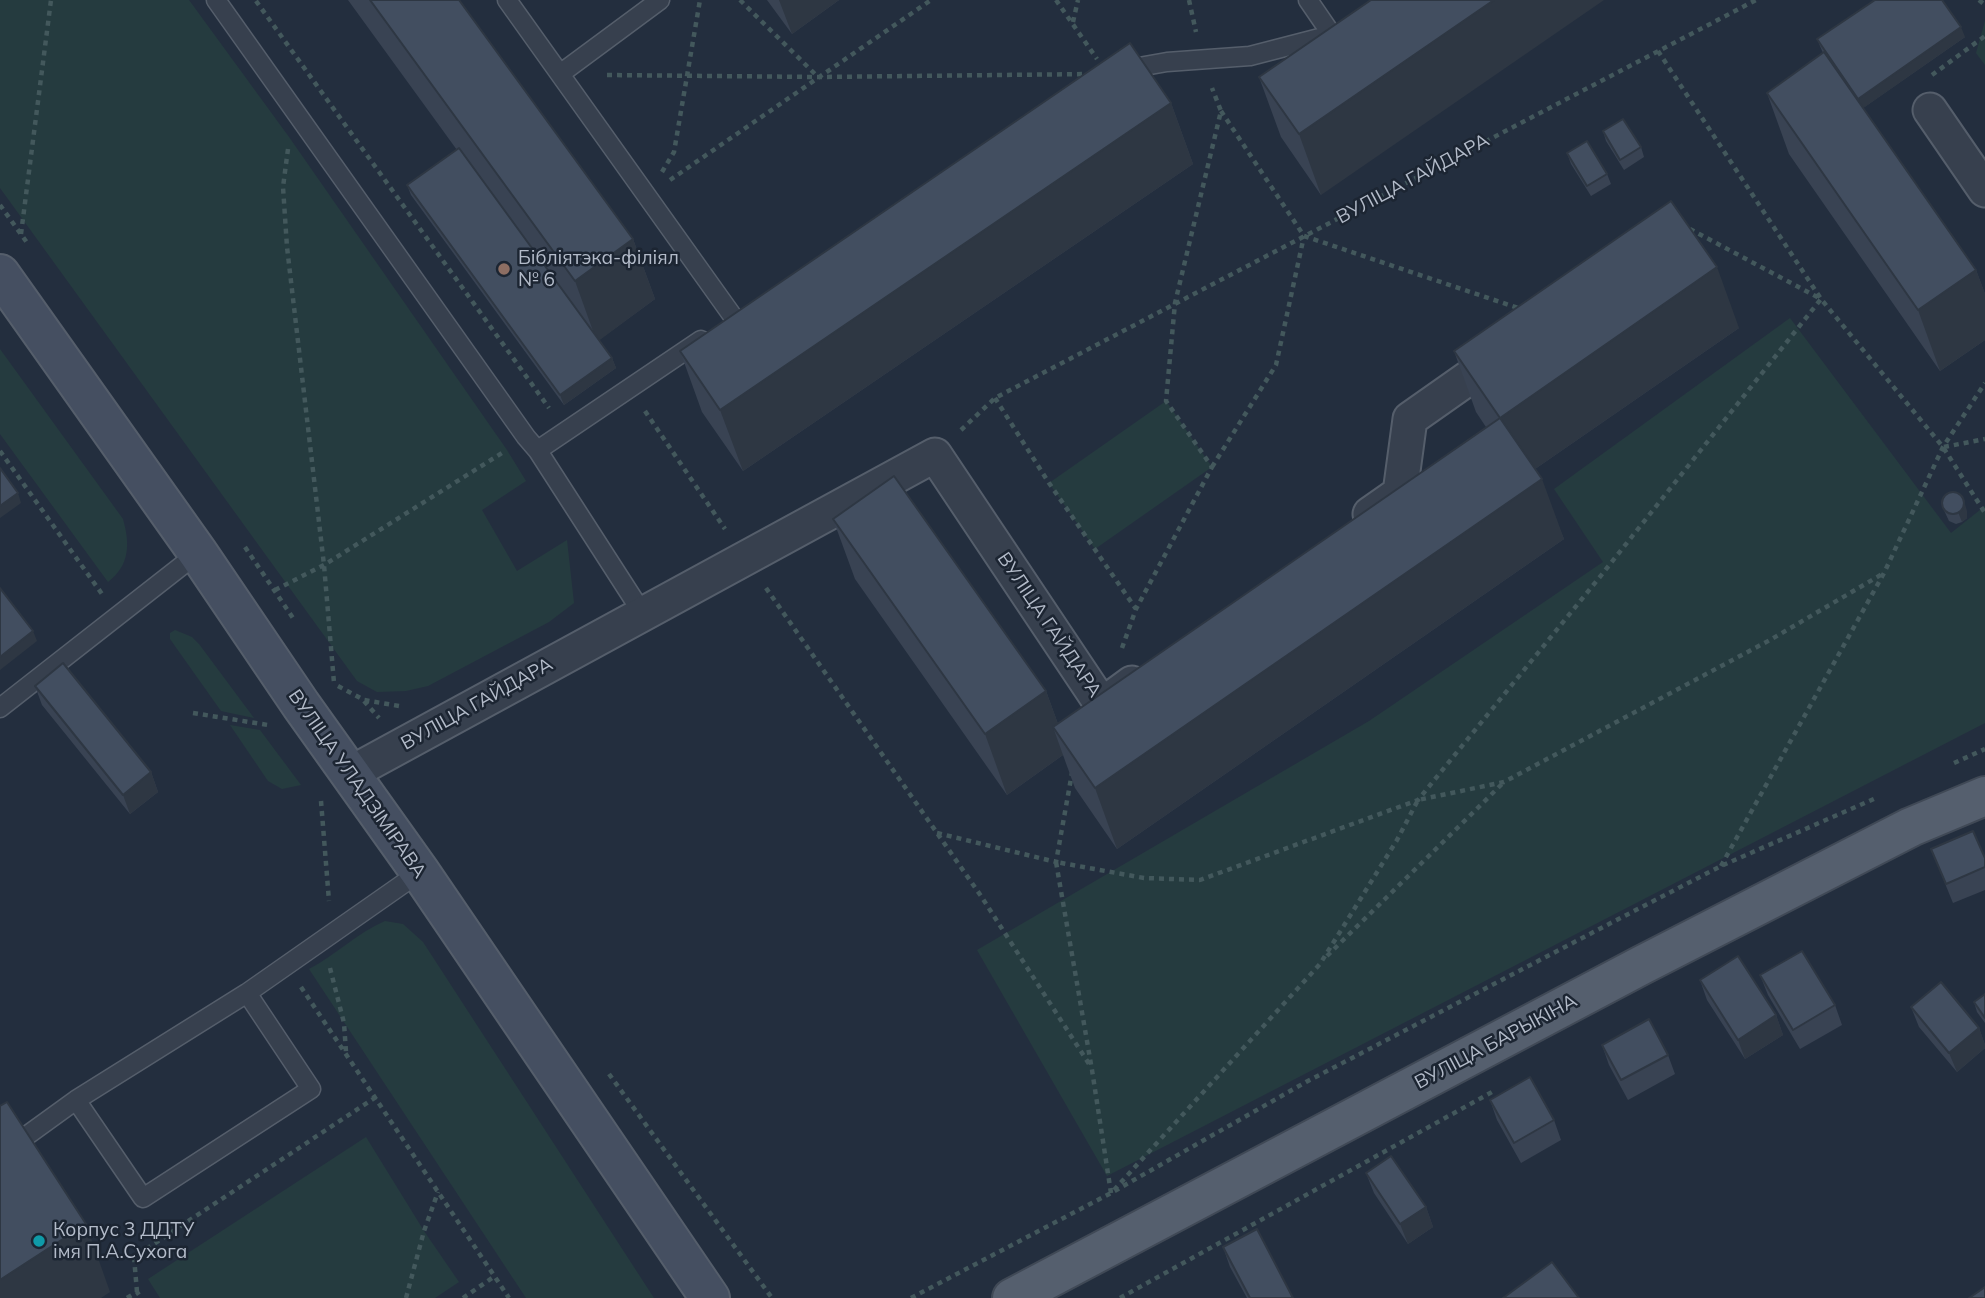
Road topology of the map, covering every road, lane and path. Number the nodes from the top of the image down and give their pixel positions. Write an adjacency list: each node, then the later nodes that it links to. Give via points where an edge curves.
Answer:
1 (51, 0): 34 (path)
2 (216, 0): 47 (lane)
3 (255, 0): 43 (path)
4 (507, 0): 23 (lane)
5 (660, 0): 23 (lane)
6 (700, 0): 24 (path)
7 (740, 0): 26 (path)
8 (931, 0): 26 (path)
9 (1056, 0): 17 (path)
10 (1078, 0): 17 (path)
11 (1189, 0): 21 (path)
12 (1308, 0): 18 (lane)
13 (1756, 0): 20 (path, ВУЛІЦА ГАЙДАРА)
14 (1979, 0): 15 (path)
15 (1985, 5)
16 (1353, 21): 18 (lane)
17 (1073, 23): 22 (path)
18 (1332, 35): 21 (lane, via 1250,56)
19 (1985, 36): 25 (path)
20 (1658, 51): 35 (path, ВУЛІЦА ГАЙДАРА); 37 (path)
21 (1202, 59): 22 (lane); 28 (path)
22 (1107, 73): 26 (path)
23 (560, 75): 24 (path); 32 (lane)
24 (687, 76): 26 (path); 30 (path)
25 (1931, 76)
26 (818, 77): 32 (path)
27 (1930, 110): 31 (street)
28 (1220, 111): 35 (path); 38 (path)
29 (289, 137): 55 (path, via 283,187 287,247)
30 (674, 152)
31 (1985, 190)
32 (647, 196): 41 (lane, via 728,322)
33 (1685, 227): 37 (path)
34 (21, 235)
35 (1304, 236): 38 (path, ВУЛІЦА ГАЙДАРА); 39 (path); 50 (path, via 1276,365)
36 (0, 274): 53 (main road, ВУЛІЦА УЛАДЗІМІРАВА)
37 (1821, 299): 45 (path); 74 (path)
38 (1175, 303): 42 (path, ВУЛІЦА ГАЙДАРА); 50 (path, via 1166,401)
39 (1552, 319): 52 (street, via 1410,419 1400,493)
40 (1985, 383): 45 (path)
41 (630, 387): 47 (lane); 54 (path)
42 (995, 398): 49 (path, ВУЛІЦА ГАЙДАРА); 59 (path)
43 (554, 416)
44 (1985, 439): 45 (path)
45 (1943, 447): 51 (path); 56 (path)
46 (507, 450): 55 (path)
47 (538, 450): 60 (lane)
48 (0, 451): 58 (path)
49 (936, 455): 54 (street, ВУЛІЦА ГАЙДАРА); 63 (street, ВУЛІЦА ГАЙДАРА)
50 (1212, 467): 59 (path)
51 (1985, 513)
52 (1345, 532)
53 (198, 553): 64 (lane); 70 (main road, ВУЛІЦА УЛАДЗІМІРАВА, via 301,705)
54 (745, 559): 60 (street, ВУЛІЦА ГАЙДАРА); 75 (path)
55 (324, 565): 57 (path); 62 (path, via 335,684)
56 (1884, 573): 71 (path, via 1770,640); 77 (path)
57 (275, 590)
58 (104, 597)
59 (1136, 609): 63 (path)
60 (643, 614): 70 (street, ВУЛІЦА ГАЙДАРА)
61 (1157, 665): 63 (street, ВУЛІЦА ГАЙДАРА)
62 (363, 700)
63 (1102, 705)
64 (0, 708)
65 (193, 713): 66 (path)
66 (260, 724)
67 (1985, 749): 69 (path)
68 (1074, 761): 76 (path)
69 (1947, 766)
70 (336, 782): 78 (main road, ВУЛІЦА УЛАДЗІМІРАВА); 79 (path)
71 (1504, 782): 74 (path); 82 (path)
72 (1884, 794): 77 (path)
73 (1985, 796): 93 (main road, ВУЛІЦА БАРЫКІНА, via 1910,827 1678,946)
74 (1418, 800): 76 (path, via 1200,880 1143,878); 82 (path)
75 (937, 833): 76 (path); 85 (path)
76 (1056, 862): 85 (path)
77 (1721, 866): 90 (path, via 1306,1082)
78 (420, 873): 79 (lane); 99 (main road, ВУЛІЦА УЛАДЗІМІРАВА)
79 (332, 935): 81 (lane)
80 (328, 959): 84 (path, via 344,1023)
81 (285, 964): 83 (lane); 84 (path)
82 (1320, 964): 90 (path)
83 (247, 993): 87 (lane); 87 (lane, via 311,1089 143,1198)
84 (346, 1054): 86 (path)
85 (1093, 1070): 90 (path)
86 (376, 1097): 89 (path); 92 (path, via 134,1257)
87 (76, 1100): 88 (lane)
88 (0, 1155)
89 (438, 1191): 91 (path); 96 (path)
90 (1111, 1193): 100 (path)
91 (495, 1276): 97 (path); 98 (path)
92 (137, 1292): 94 (path); 95 (path)
93 (1026, 1295)
94 (127, 1298)
95 (141, 1298)
96 (406, 1298)
97 (463, 1298)
98 (509, 1298)
99 (710, 1298)
100 (911, 1298)

